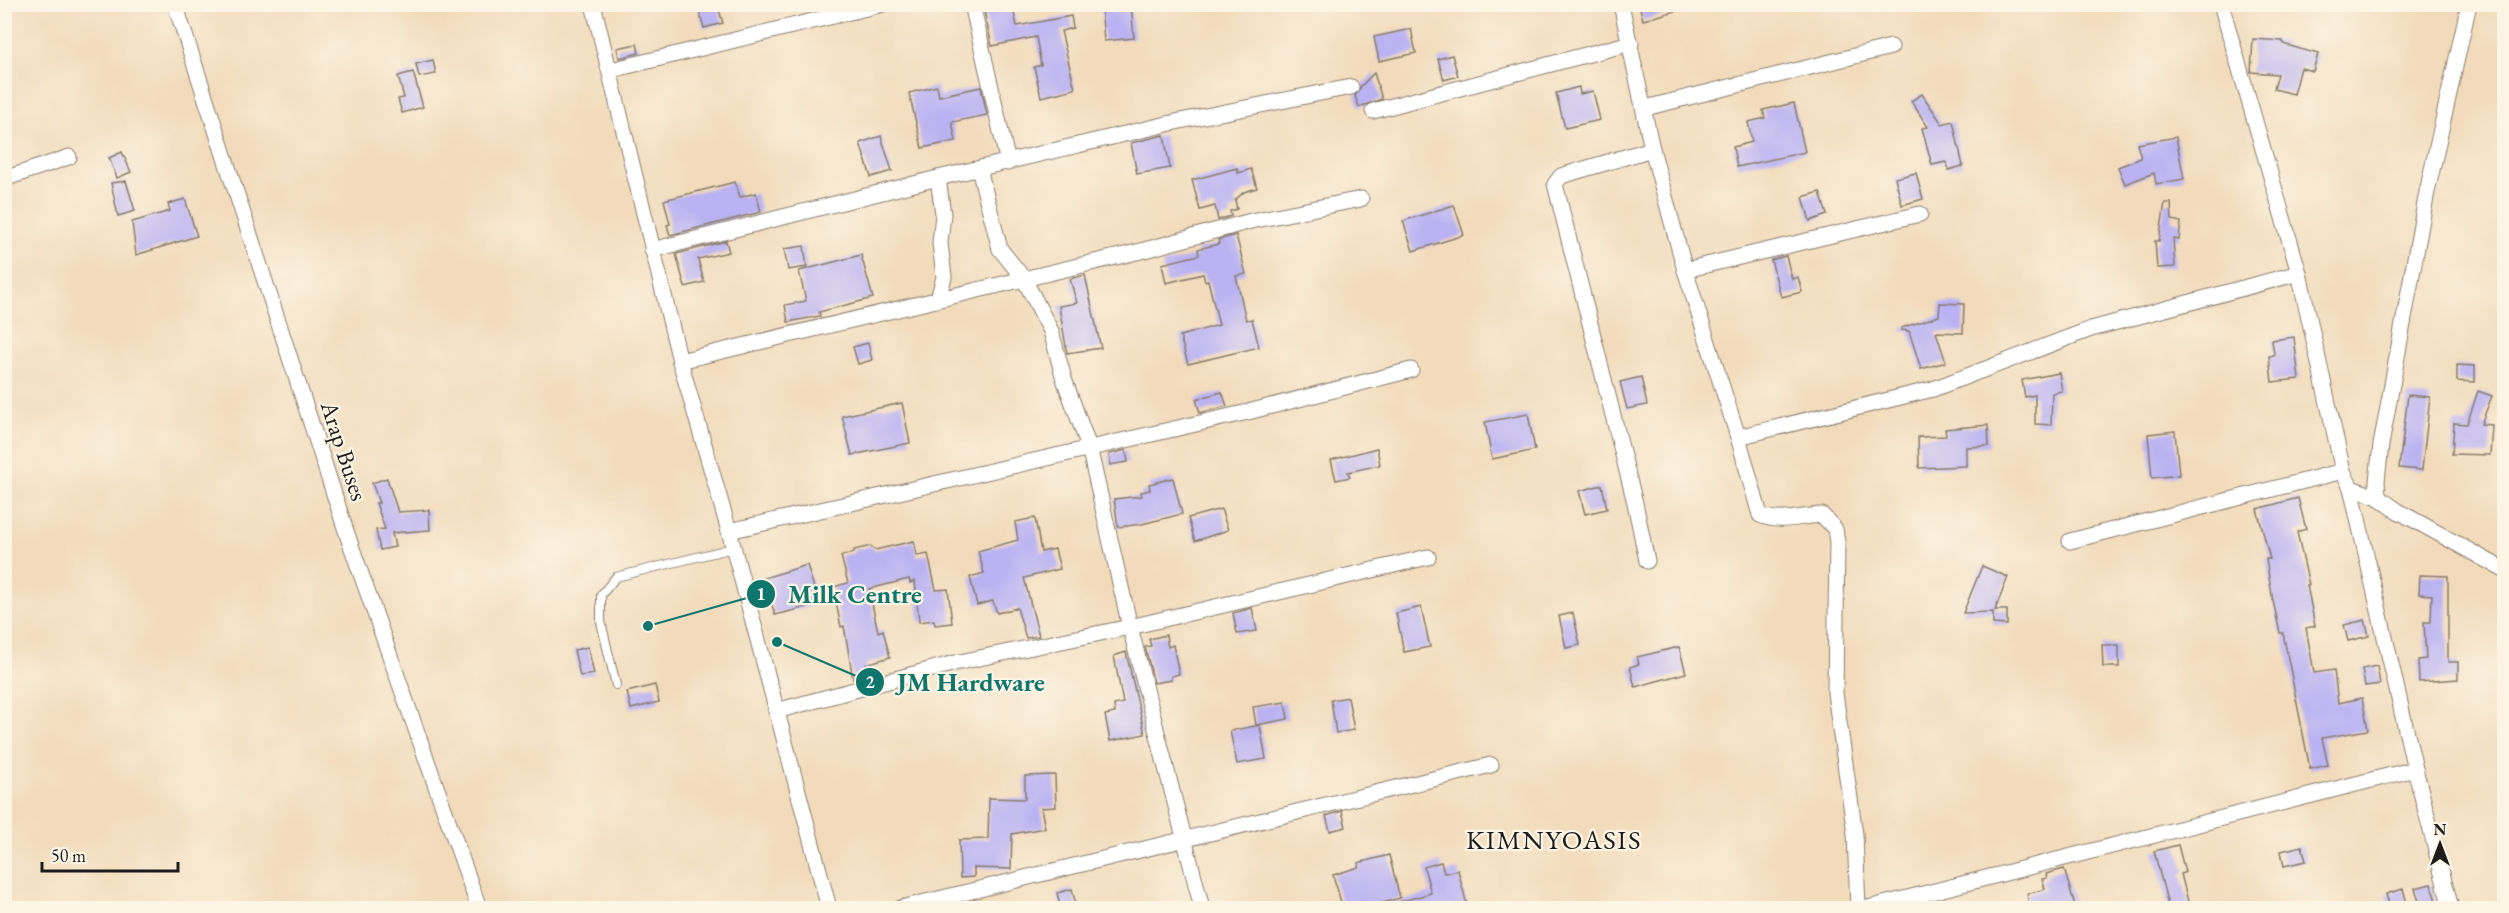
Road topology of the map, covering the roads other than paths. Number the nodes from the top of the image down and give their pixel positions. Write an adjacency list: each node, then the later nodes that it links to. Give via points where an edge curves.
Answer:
1 (175, 4): 46 (street, Arap Buses, via 348,537)
2 (594, 4): 10 (street)
3 (883, 4): 10 (street)
4 (972, 4): 16 (street)
5 (1622, 4): 8 (street)
6 (2221, 4): 24 (street)
7 (2469, 4): 33 (street, via 2427,192 2387,411 2378,468)
8 (1631, 43): 12 (street); 13 (street)
9 (1891, 47): 12 (street)
10 (611, 70): 22 (street)
11 (1351, 87): 16 (street, via 1179,121)
12 (1645, 108): 14 (street)
13 (1373, 111)
14 (1652, 149): 23 (street); 38 (street, via 1561,176 1555,184)
15 (69, 157): 19 (street)
16 (1008, 163): 17 (street)
17 (979, 169): 18 (street); 25 (street, via 1000,249)
18 (938, 178): 22 (street); 26 (street, via 944,278)
19 (4, 179)
20 (1361, 199): 25 (street, via 1251,220)
21 (1920, 214): 23 (street)
22 (652, 250): 27 (street)
23 (1685, 270): 29 (street)
24 (2299, 273): 29 (street, via 2091,329 1933,389); 31 (street)
25 (1024, 279): 26 (street); 30 (street, via 1051,331)
26 (938, 299): 27 (street)
27 (680, 361): 34 (street)
28 (1411, 370): 30 (street)
29 (1738, 436): 50 (street, via 1760,515 1785,521 1822,515 1835,529 1835,693 1855,834)
30 (1089, 447): 34 (street); 40 (street)
31 (2343, 471): 32 (street); 35 (street)
32 (2351, 488): 33 (street); 44 (street)
33 (2378, 497): 39 (street)
34 (729, 531): 36 (street)
35 (2070, 541)
36 (733, 548): 41 (lane, via 616,577 601,595 601,622); 42 (street)
37 (1428, 557): 40 (street)
38 (1647, 561)
39 (2505, 570)
40 (1130, 627): 42 (street, via 955,663); 45 (street)
41 (616, 685)
42 (776, 711): 47 (street)
43 (1491, 765): 45 (street)
44 (2415, 769): 51 (street); 52 (street)
45 (1183, 838): 48 (street); 49 (street)
46 (479, 909)
47 (829, 909)
48 (901, 909)
49 (1202, 909)
50 (1858, 909)
51 (1868, 909)
52 (2451, 909)

